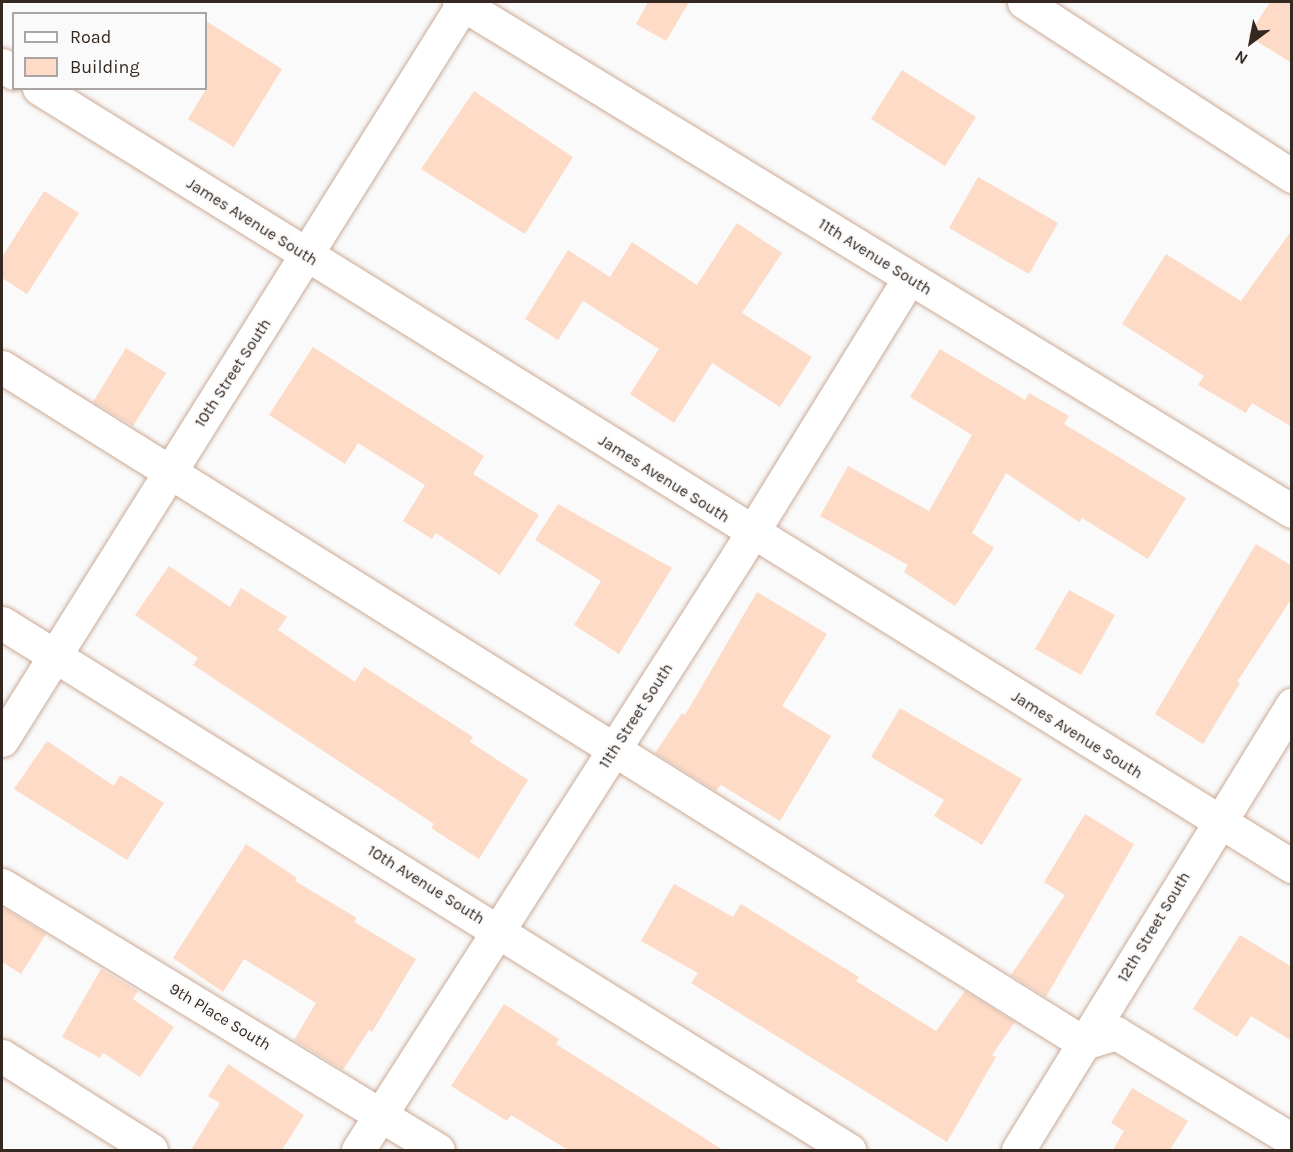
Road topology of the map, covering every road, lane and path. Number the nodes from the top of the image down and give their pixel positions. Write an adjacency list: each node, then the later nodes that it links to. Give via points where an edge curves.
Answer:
1 (1024, 2): 4 (street)
2 (461, 3): 5 (street, 10th Street South); 6 (street, 11th Avenue South)
3 (42, 90): 5 (street, James Avenue South)
4 (1292, 176)
5 (308, 257): 8 (street, 10th Street South); 10 (street, James Avenue South)
6 (909, 278): 9 (street, 11th Avenue South); 10 (street, 11th Street South)
7 (2, 367): 8 (street)
8 (170, 471): 12 (street, 10th Street South); 15 (street)
9 (1292, 511)
10 (751, 534): 15 (street, 11th Street South); 16 (street, James Avenue South)
11 (2, 623): 12 (street, 10th Avenue South)
12 (53, 655): 14 (street, 10th Street South); 19 (street, 10th Avenue South)
13 (1292, 705): 16 (street, 12th Street South)
14 (2, 740)
15 (614, 750): 19 (street, 11th Street South); 20 (street)
16 (1218, 821): 17 (street, James Avenue South); 20 (street, 12th Street South)
17 (1292, 866)
18 (2, 885): 22 (street, 9th Place South)
19 (499, 930): 22 (street, 11th Street South); 27 (street, 10th Avenue South)
20 (1084, 1043): 23 (street, via 1116,1032); 28 (street, 12th Street South)
21 (2, 1056): 24 (street)
22 (380, 1114): 25 (street, 11th Street South); 26 (street, 9th Place South)
23 (1292, 1140)
24 (151, 1150)
25 (358, 1150)
26 (438, 1150)
27 (849, 1150)
28 (1018, 1150)

